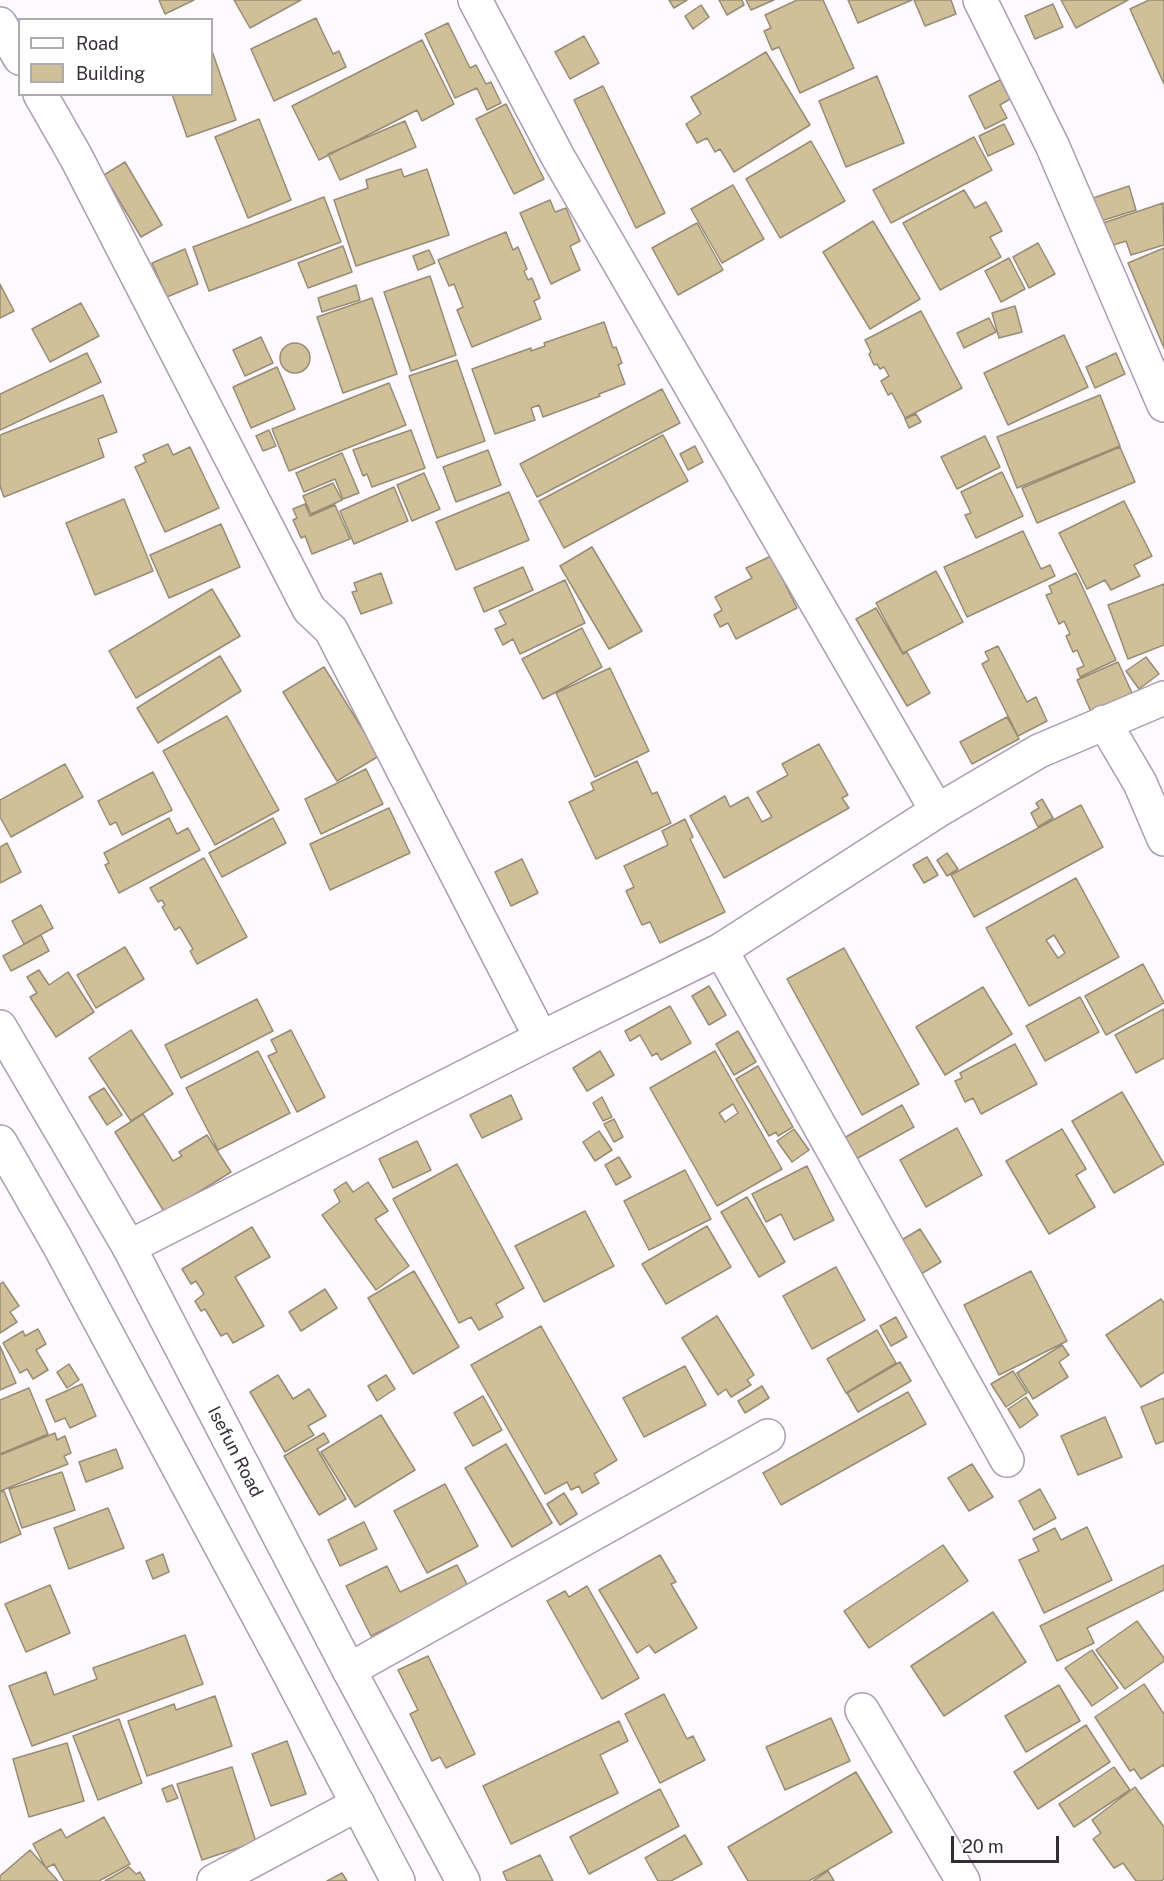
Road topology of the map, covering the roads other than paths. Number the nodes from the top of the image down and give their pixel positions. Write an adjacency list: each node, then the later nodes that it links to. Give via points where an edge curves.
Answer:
1 (475, 0): 9 (street, via 563,167)
2 (980, 0): 6 (street, via 1052,145)
3 (0, 24): 4 (street)
4 (18, 55)
5 (41, 96): 13 (street, via 309,609 331,630)
6 (1164, 405)
7 (1164, 698): 8 (street)
8 (1104, 722): 9 (street, via 1039,750); 10 (street, via 1140,783)
9 (937, 812): 11 (street)
10 (1164, 839)
11 (721, 950): 13 (street); 17 (street)
12 (0, 1027): 15 (street, Isefun Road)
13 (541, 1038): 15 (street)
14 (2, 1148): 20 (street, via 59,1245)
15 (129, 1247): 18 (street, Isefun Road)
16 (768, 1436): 18 (street)
17 (1007, 1460)
18 (349, 1670): 23 (street, Isefun Road)
19 (862, 1710): 24 (street)
20 (358, 1804): 21 (street); 22 (street)
21 (214, 1881)
22 (398, 1881)
23 (463, 1881)
24 (963, 1881)

